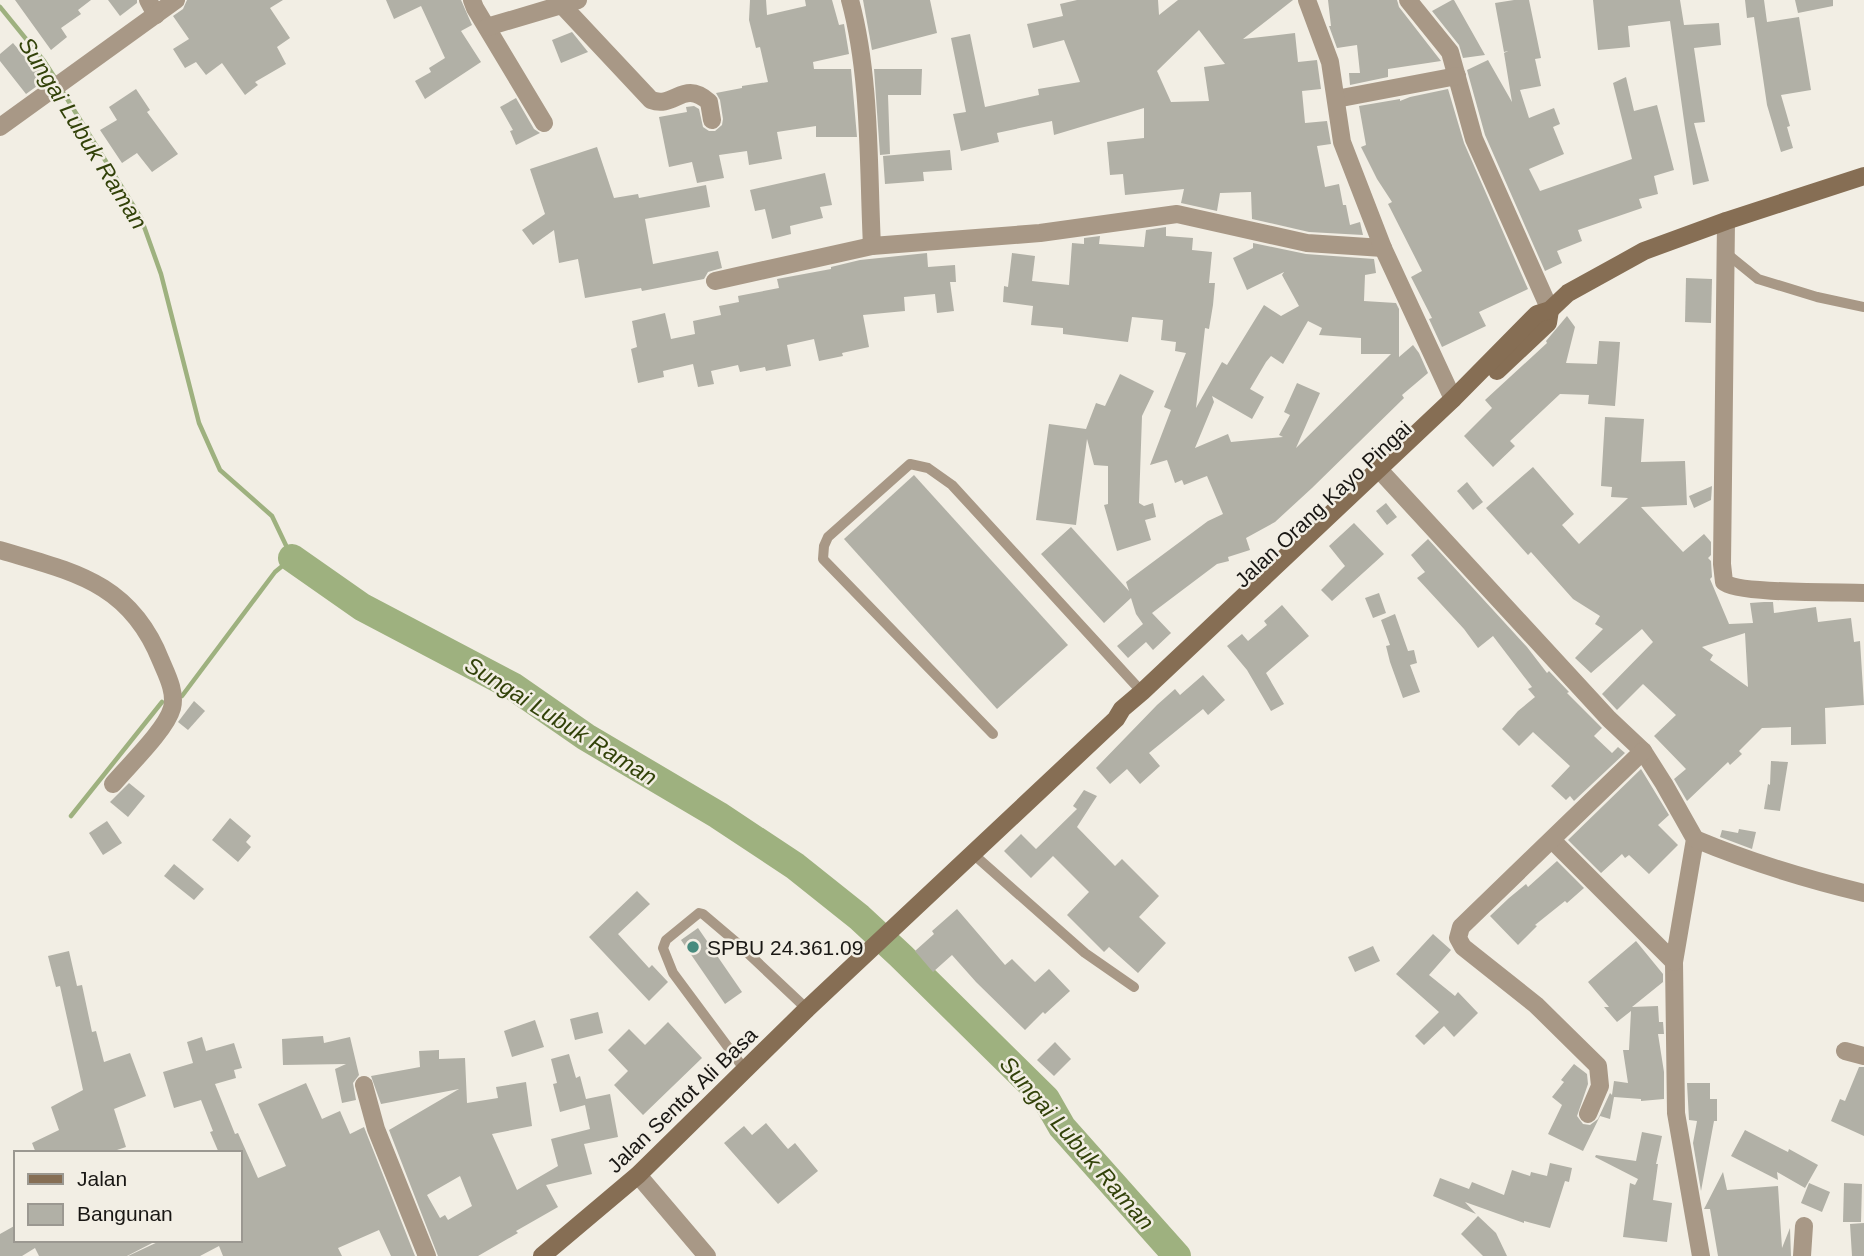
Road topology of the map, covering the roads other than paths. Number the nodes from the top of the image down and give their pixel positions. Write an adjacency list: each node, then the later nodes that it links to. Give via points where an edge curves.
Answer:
1 (176, 0): 7 (street)
2 (472, 0): 8 (street)
3 (850, 0): 16 (street, via 864,90)
4 (1307, 0): 10 (street, via 1321,31)
5 (1408, 0): 9 (street, via 1450,52)
6 (570, 2): 8 (street); 11 (street, via 651,100 667,102 680,94 695,93 709,102)
7 (152, 7): 13 (street, via 61,84)
8 (487, 27): 12 (street)
9 (1457, 76): 10 (street); 21 (street, via 1474,139)
10 (1336, 99): 17 (street, via 1342,142)
11 (712, 120)
12 (544, 123)
13 (0, 127)
14 (1864, 176): 15 (main road, Jalan Orang Kayo Pingai)
15 (1726, 221): 18 (street); 21 (main road, Jalan Orang Kayo Pingai, via 1644,251 1568,293)
16 (872, 246): 17 (street, via 1040,233 1177,214 1307,243); 19 (street)
17 (1382, 248): 22 (street)
18 (1726, 252): 20 (lane, via 1758,279); 25 (street, via 1724,582 1751,589)
19 (715, 281)
20 (1864, 307)
21 (1550, 310): 22 (main road, Jalan Orang Kayo Pingai, via 1537,314); 23 (main road, Jalan Orang Kayo Pingai, via 1548,323)
22 (1453, 399): 26 (main road, Jalan Orang Kayo Pingai)
23 (1385, 476): 27 (main road, Jalan Orang Kayo Pingai, via 1130,717); 29 (street)
24 (0, 550): 30 (street, via 107,589 136,617 156,647 171,684 173,704 157,733)
25 (1864, 593)
26 (1142, 692): 27 (main road, Jalan Orang Kayo Pingai); 28 (lane, via 952,485 928,468 911,464 828,537 823,559)
27 (1116, 719): 33 (main road, Jalan Orang Kayo Pingai)
28 (993, 734)
29 (1643, 751): 31 (street); 32 (street)
30 (113, 784)
31 (1695, 839): 34 (street, via 1791,875); 35 (street)
32 (1552, 840): 35 (street); 43 (street, via 1461,927 1458,938 1598,1066 1600,1086)
33 (972, 853): 36 (main road, Jalan Orang Kayo Pingai); 37 (lane, via 1085,953)
34 (1864, 893)
35 (1674, 962): 49 (street, via 1676,1112)
36 (849, 971): 38 (main road, Jalan Sentot Ali Basa)
37 (1134, 987)
38 (807, 1009): 41 (main road, Jalan Sentot Ali Basa); 41 (lane, via 703,914 666,940 663,948 673,973)
39 (1844, 1051): 40 (street)
40 (1864, 1056)
41 (745, 1070): 44 (main road, Jalan Sentot Ali Basa)
42 (364, 1085): 46 (street, via 376,1129)
43 (1588, 1114)
44 (638, 1175): 47 (main road, Jalan Sentot Ali Basa); 48 (street)
45 (1804, 1226): 50 (street)
46 (427, 1256)
47 (542, 1256)
48 (708, 1256)
49 (1702, 1256)
50 (1802, 1256)

